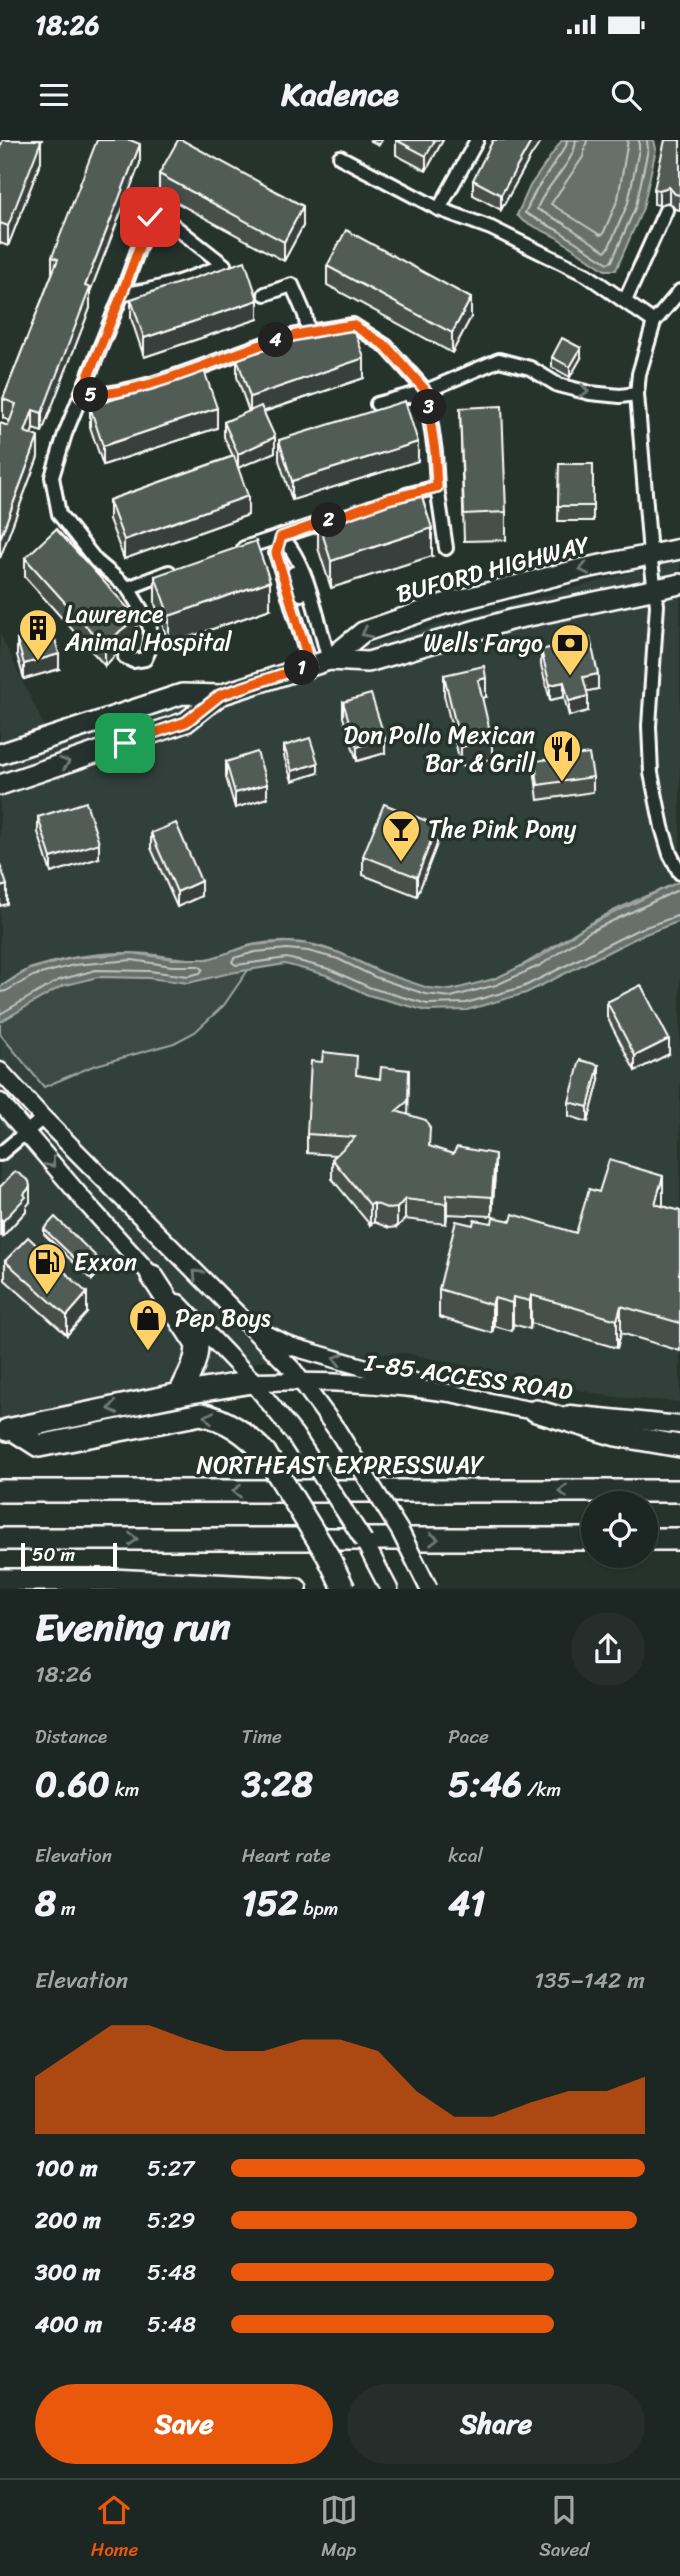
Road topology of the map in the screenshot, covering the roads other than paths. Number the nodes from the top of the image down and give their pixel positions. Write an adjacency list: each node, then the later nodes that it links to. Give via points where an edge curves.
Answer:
1 (477, 140): 3 (street)
2 (340, 157): 3 (street)
3 (439, 209): 8 (street, via 491,228 587,275)
4 (666, 210): 8 (street)
5 (680, 291): 9 (street)
6 (122, 294): 6 (street, via 185,281 224,265 164,218 150,217); 13 (street)
7 (265, 294): 10 (street, via 292,285)
8 (625, 302): 9 (street)
9 (654, 322): 12 (street)
10 (308, 331): 11 (street, via 353,325 386,346); 13 (street, via 111,395)
11 (426, 391): 12 (street, one-way to 12, via 499,360 590,393); 14 (street); 15 (street)
12 (637, 394): 22 (street)
13 (80, 396): 26 (street, via 52,477 59,514 96,561)
14 (377, 404)
15 (437, 487): 16 (street); 19 (street)
16 (388, 499)
17 (340, 516): 18 (street)
18 (281, 537): 21 (street); 24 (street, via 291,546); 24 (street, via 276,553)
19 (446, 548)
20 (680, 550): 22 (main road, BUFORD HIGHWAY)
21 (231, 552)
22 (650, 554): 27 (street); 30 (main road, BUFORD HIGHWAY, one-way to 30, via 444,604 363,632)
23 (182, 568): 26 (street)
24 (294, 576): 28 (street); 28 (street)
25 (680, 584): 27 (main road, BUFORD HIGHWAY)
26 (128, 588): 29 (street, via 153,633 145,659)
27 (654, 588): 30 (main road, BUFORD HIGHWAY, via 510,620 368,662); 34 (street, via 651,773 662,827)
28 (300, 595): 30 (street); 30 (street)
29 (125, 657)
30 (319, 663): 31 (main road, BUFORD HIGHWAY)
31 (220, 695): 32 (main road, BUFORD HIGHWAY, via 182,694); 33 (main road, BUFORD HIGHWAY, one-way to 31, via 186,722)
32 (0, 754)
33 (0, 785)
34 (680, 873)
35 (1, 1072): 37 (main road)
36 (0, 1102): 38 (main road)
37 (43, 1118): 38 (street); 41 (main road, one-way to 37)
38 (26, 1134): 39 (street); 40 (main road, one-way to 40)
39 (0, 1154)
40 (152, 1276): 43 (main road); 44 (highway, via 197,1345 192,1372)
41 (245, 1323): 42 (main road); 45 (main road, one-way to 41, via 290,1346)
42 (301, 1380): 43 (main road, I-85 ACCESS ROAD); 45 (main road, I-85 ACCESS ROAD, via 383,1384); 61 (main road, bridge, via 400,1531)
43 (252, 1382): 44 (highway); 60 (main road, bridge, via 295,1435 364,1541)
44 (180, 1394): 48 (highway, one-way to 48)
45 (450, 1394): 46 (main road, I-85 ACCESS ROAD)
46 (536, 1411): 47 (main road, I-85 ACCESS ROAD); 49 (highway)
47 (680, 1427): 49 (main road, via 639,1426)
48 (7, 1431): 59 (highway, one-way to 48, bridge, via 265,1453 220,1418 201,1414 39,1446)
49 (622, 1436): 50 (highway)
50 (680, 1446)
51 (0, 1490): 52 (highway, NORTHEAST EXPRESSWAY, one-way to 51)
52 (680, 1491)
53 (0, 1539): 54 (highway, one-way to 54)
54 (581, 1539)
55 (658, 1539): 56 (highway)
56 (680, 1539)
57 (0, 1580): 58 (highway)
58 (296, 1589)
59 (344, 1589)
60 (389, 1589)
61 (429, 1589)

